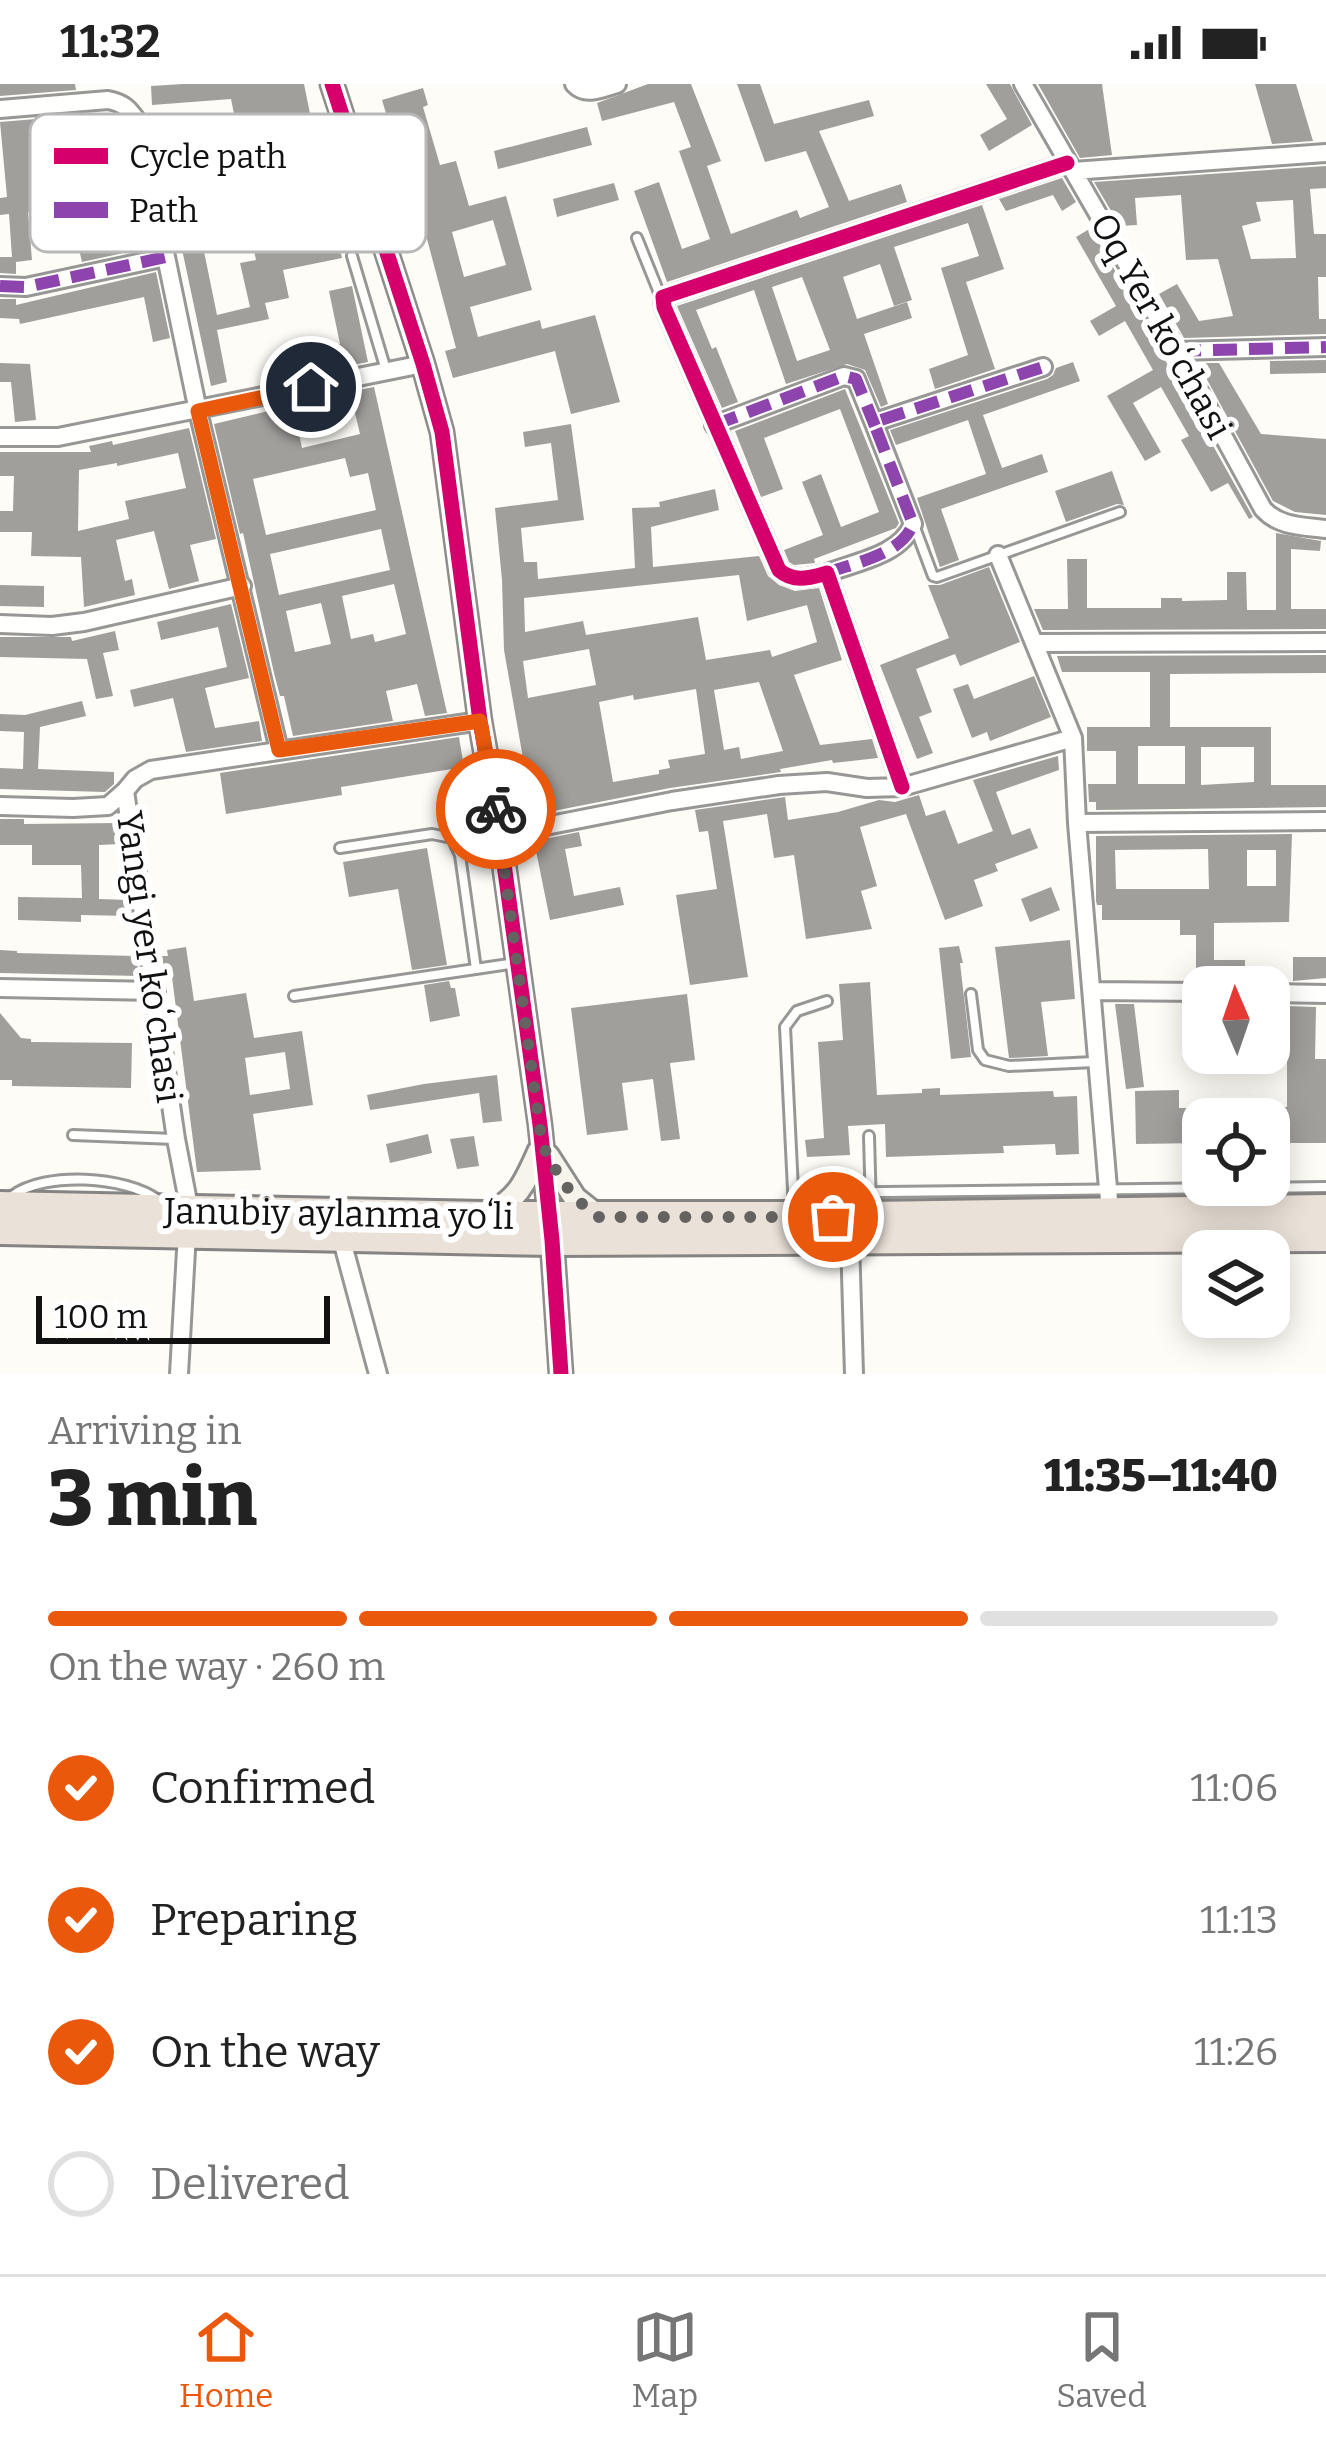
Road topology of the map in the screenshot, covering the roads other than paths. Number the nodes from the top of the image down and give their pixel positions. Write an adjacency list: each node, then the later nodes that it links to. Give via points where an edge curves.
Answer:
1 (332, 84): 7 (street)
2 (574, 84): 3 (street, via 582,91)
3 (617, 84)
4 (1023, 84): 9 (street, Oq Yer koʻchasi)
5 (0, 109): 6 (street, via 108,100)
6 (133, 114)
7 (342, 114)
8 (1326, 153): 9 (street)
9 (1070, 167): 16 (street); 18 (street, Oq Yer koʻchasi)
10 (637, 238): 16 (lane)
11 (165, 252): 14 (street)
12 (387, 252): 19 (street)
13 (352, 256): 21 (lane)
14 (166, 257): 15 (street); 22 (street)
15 (0, 286)
16 (662, 301): 23 (street)
17 (1326, 347): 18 (street)
18 (1177, 351): 28 (street, Oq Yer koʻchasi, via 1272,519)
19 (423, 364): 21 (street); 35 (street, via 442,432)
20 (1043, 367): 24 (street)
21 (386, 371): 22 (street)
22 (198, 411): 25 (street, via 58,437); 31 (street)
23 (713, 425): 24 (street, via 844,376 856,379); 30 (street, via 779,570 797,579)
24 (875, 426): 27 (street)
25 (0, 437)
26 (1120, 512): 29 (lane)
27 (913, 524): 29 (lane, via 933,576); 30 (street, via 897,546)
28 (1326, 529)
29 (998, 555): 34 (street)
30 (827, 573): 38 (street)
31 (242, 586): 32 (street, via 84,622); 37 (street)
32 (0, 624)
33 (1326, 642): 34 (street)
34 (1034, 644): 36 (street)
35 (480, 721): 37 (street, Yangi yer koʻchasi); 43 (street)
36 (1072, 738): 38 (street); 42 (street)
37 (279, 750): 39 (street, Yangi yer koʻchasi, via 151,770)
38 (902, 787): 43 (street, via 779,785)
39 (125, 790): 40 (street, via 108,806); 49 (street, Yangi yer koʻchasi)
40 (0, 806)
41 (1326, 820): 42 (street)
42 (1077, 823): 48 (street)
43 (500, 835): 45 (street)
44 (340, 848): 46 (lane, via 452,838)
45 (518, 962): 46 (lane); 60 (street)
46 (476, 969): 54 (lane)
47 (0, 988): 49 (street)
48 (1092, 991): 50 (street); 56 (street)
49 (156, 992): 59 (street, Yangi yer koʻchasi)
50 (1182, 992)
51 (1290, 993): 53 (street)
52 (971, 994): 56 (lane, via 985,1060)
53 (1326, 994)
54 (294, 996)
55 (827, 1000): 64 (lane, via 797,1011 785,1027)
56 (1098, 1062): 62 (street)
57 (73, 1135): 59 (lane)
58 (869, 1136): 63 (lane)
59 (176, 1139): 69 (street, Yangi yer koʻchasi)
60 (542, 1144): 67 (street, via 522,1190); 68 (street, via 569,1191); 70 (street)
61 (1326, 1186): 62 (lane)
62 (1109, 1200): 63 (highway, Janubiy aylanma yoʻli); 65 (highway, Janubiy aylanma yoʻli)
63 (871, 1204): 64 (highway, Janubiy aylanma yoʻli)
64 (794, 1205): 68 (highway, Janubiy aylanma yoʻli)
65 (1326, 1210)
66 (1, 1214): 69 (highway, Janubiy aylanma yoʻli); 69 (lane, via 20,1190 78,1181 141,1190)
67 (485, 1217): 69 (highway, Janubiy aylanma yoʻli); 70 (highway, Janubiy aylanma yoʻli)
68 (599, 1217): 70 (highway, Janubiy aylanma yoʻli)
69 (181, 1219): 72 (highway, Janubiy aylanma yoʻli); 74 (street, Yangi yer koʻchasi)
70 (551, 1229): 72 (highway, Janubiy aylanma yoʻli); 73 (highway, Janubiy aylanma yoʻli); 76 (street)
71 (1326, 1236): 73 (highway, Janubiy aylanma yoʻli)
72 (341, 1237): 75 (street)
73 (850, 1240): 77 (street)
74 (179, 1374)
75 (378, 1374)
76 (561, 1374)
77 (854, 1374)

